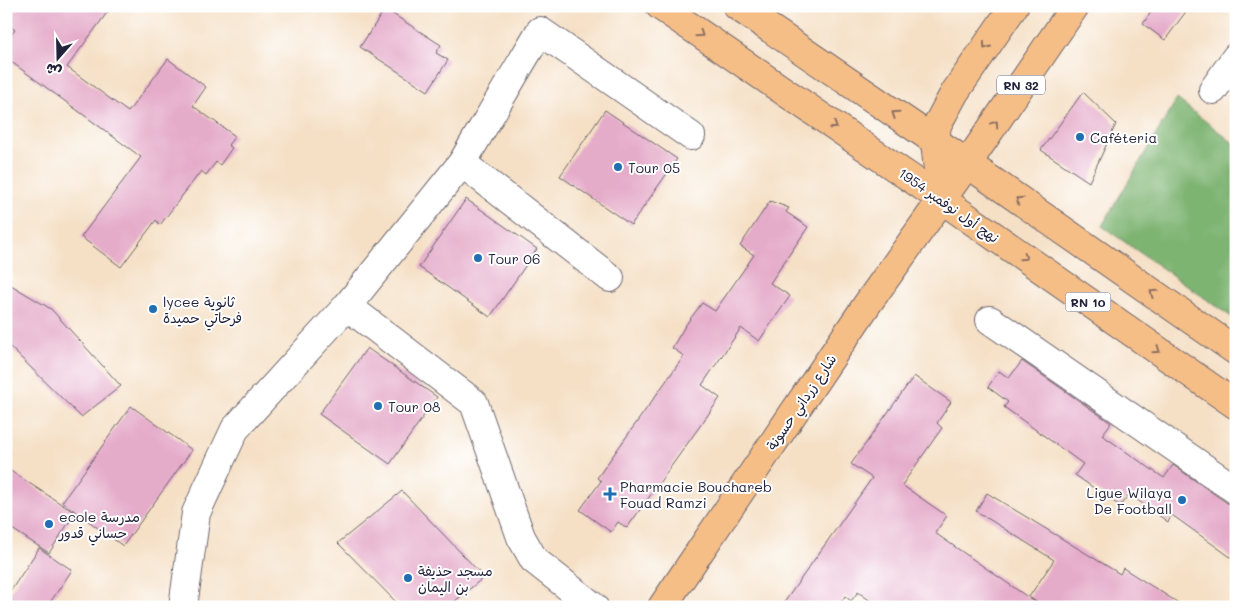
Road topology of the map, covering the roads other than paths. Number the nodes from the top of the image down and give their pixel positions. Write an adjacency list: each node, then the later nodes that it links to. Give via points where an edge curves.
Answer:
1 (660, 6): 11 (main road, نهج أول نوفمبر 1954 / RN 10, one-way to 11)
2 (737, 6): 8 (main road, one-way to 2)
3 (1014, 6): 8 (main road, one-way to 8, via 955,92 937,126)
4 (1075, 6): 10 (main road, شارع زرداني حسونة / RN 32, one-way to 4)
5 (1236, 57): 6 (street)
6 (1213, 90)
7 (690, 136): 9 (street, via 540,31)
8 (935, 141): 10 (main road); 11 (main road)
9 (462, 163): 12 (street); 13 (street)
10 (967, 164): 11 (main road, شارع زرداني حسونة / RN 32); 15 (main road, one-way to 10)
11 (941, 199): 16 (main road, نهج أول نوفمبر 1954 / RN 10, one-way to 16); 20 (main road, شارع زرداني حسونة)
12 (610, 278)
13 (346, 306): 18 (street, via 235,429 196,513); 19 (street, via 474,404 525,545 534,560)
14 (990, 320): 17 (street)
15 (1236, 351)
16 (1236, 405)
17 (1236, 490)
18 (183, 607)
19 (594, 607)
20 (662, 607)

